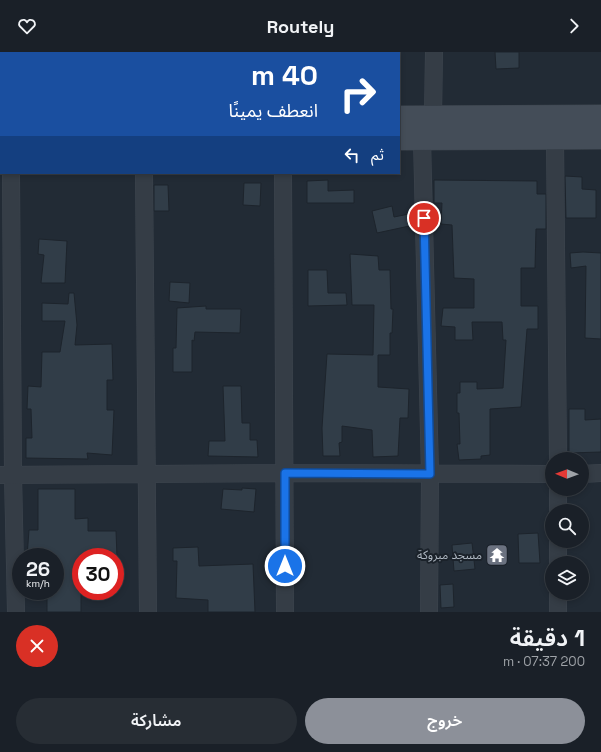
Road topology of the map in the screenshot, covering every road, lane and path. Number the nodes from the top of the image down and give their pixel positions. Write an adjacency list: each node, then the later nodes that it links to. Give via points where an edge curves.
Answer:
1 (434, 52): 2 (street)
2 (433, 116): 3 (main road); 4 (main road)
3 (601, 116)
4 (400, 117)
5 (555, 138): 6 (main road); 8 (main road); 12 (street)
6 (601, 138)
7 (400, 139): 8 (main road)
8 (422, 139): 16 (street)
9 (11, 174): 19 (street)
10 (144, 174): 15 (street)
11 (283, 174): 13 (street)
12 (558, 452)
13 (285, 473): 15 (street); 16 (street); 23 (street)
14 (601, 473): 18 (street)
15 (148, 474): 19 (street); 22 (street)
16 (430, 474): 17 (street); 24 (street)
17 (545, 474)
18 (589, 474)
19 (6, 475): 21 (street)
20 (558, 600): 25 (street)
21 (16, 612)
22 (148, 612)
23 (285, 612)
24 (429, 612)
25 (558, 612)

